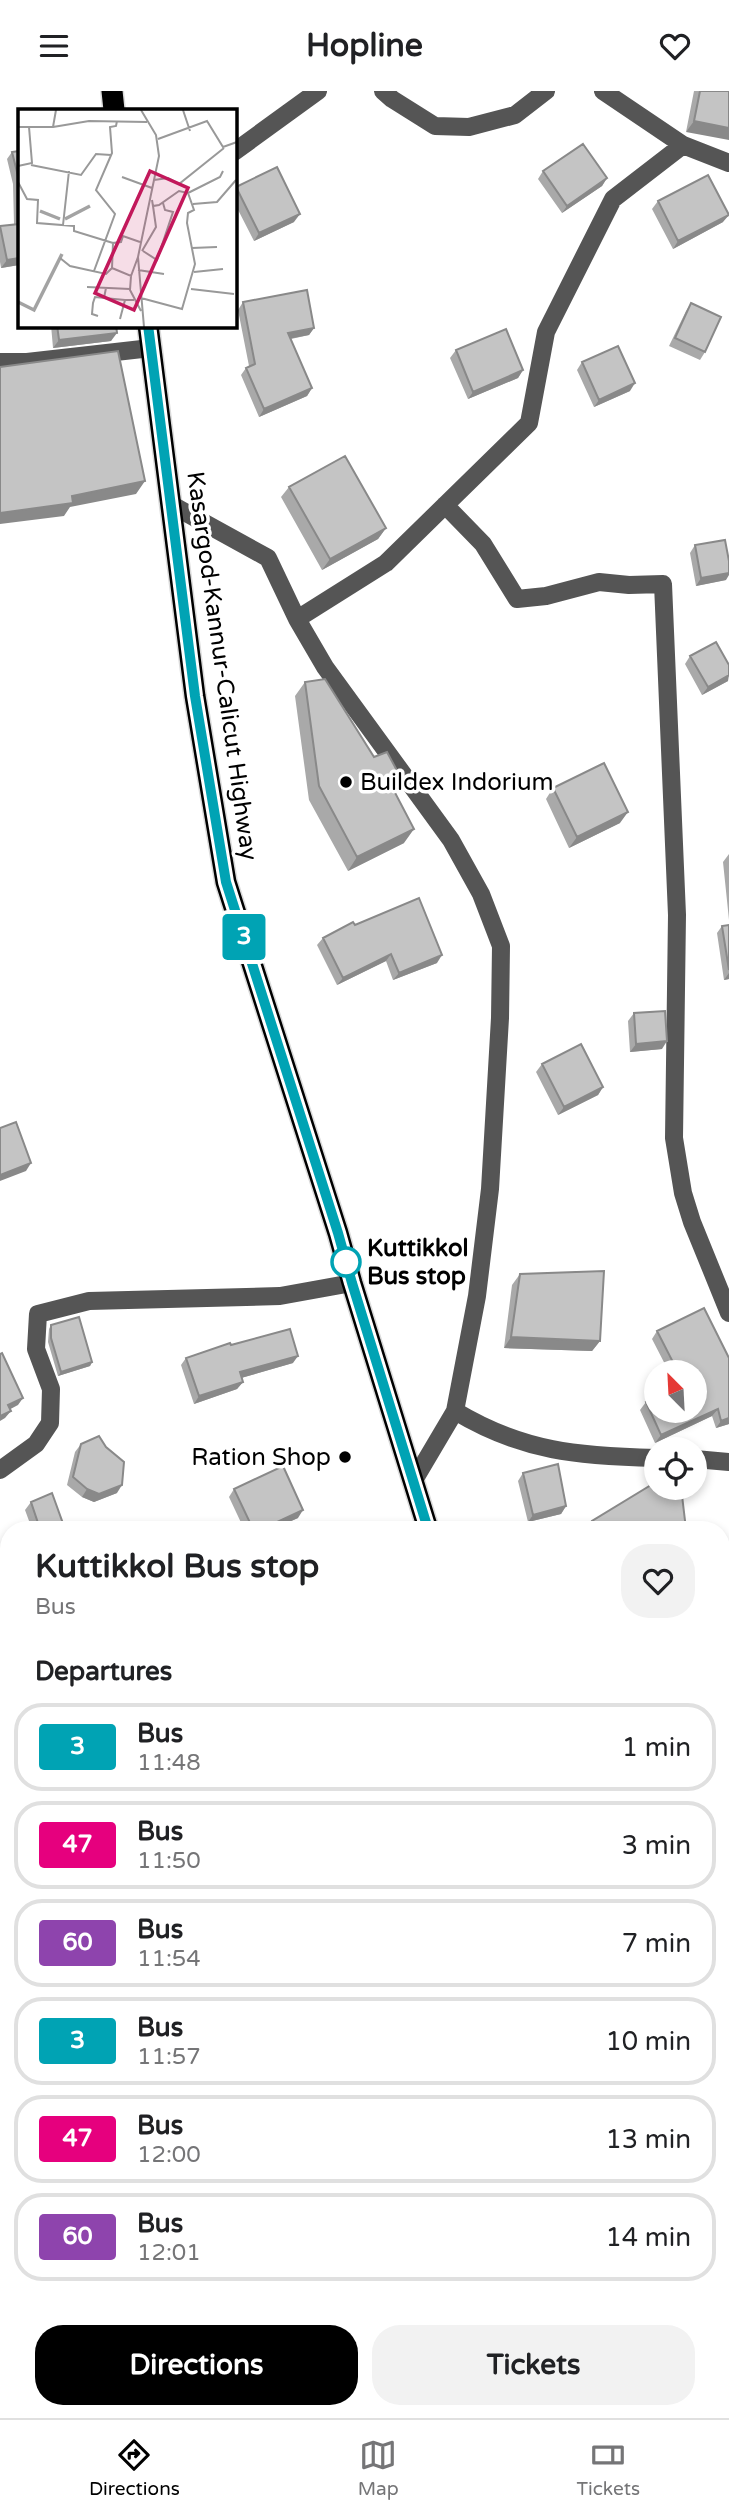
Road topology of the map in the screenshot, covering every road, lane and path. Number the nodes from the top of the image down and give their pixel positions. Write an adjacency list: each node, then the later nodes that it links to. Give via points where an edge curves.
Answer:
1 (112, 91): 6 (highway)
2 (318, 91): 8 (street)
3 (383, 91): 4 (street, via 435,126 469,127 514,115)
4 (546, 91)
5 (603, 91): 7 (street)
6 (114, 109)
7 (682, 145): 9 (street); 14 (street, via 613,199 546,332 529,423)
8 (236, 151)
9 (729, 163)
10 (148, 327): 11 (highway, Kasargod-Kannur-Calicut Highway)
11 (151, 348): 12 (street); 13 (highway, Kasargod-Kannur-Calicut Highway)
12 (0, 362)
13 (172, 505): 15 (street, via 268,558); 16 (highway, Kasargod-Kannur-Calicut Highway, via 195,696 226,882)
14 (445, 505): 15 (street, via 386,563); 17 (street, via 483,544 517,599 599,582 663,584 677,915 674,1138 692,1222)
15 (297, 619): 18 (street, via 325,667 451,840 481,894 500,946 490,1189 477,1296)
16 (352, 1283): 22 (street, via 280,1296 89,1301 38,1314 36,1349 51,1389 50,1423 36,1444); 23 (highway, Kasargod-Kannur-Calicut Highway)
17 (729, 1313)
18 (455, 1411): 19 (street, via 485,1429 532,1446 588,1456); 23 (street)
19 (644, 1458)
20 (707, 1460): 21 (street)
21 (729, 1462)
22 (0, 1470)
23 (413, 1482): 24 (highway, Kasargod-Kannur-Calicut Highway)
24 (425, 1521)

